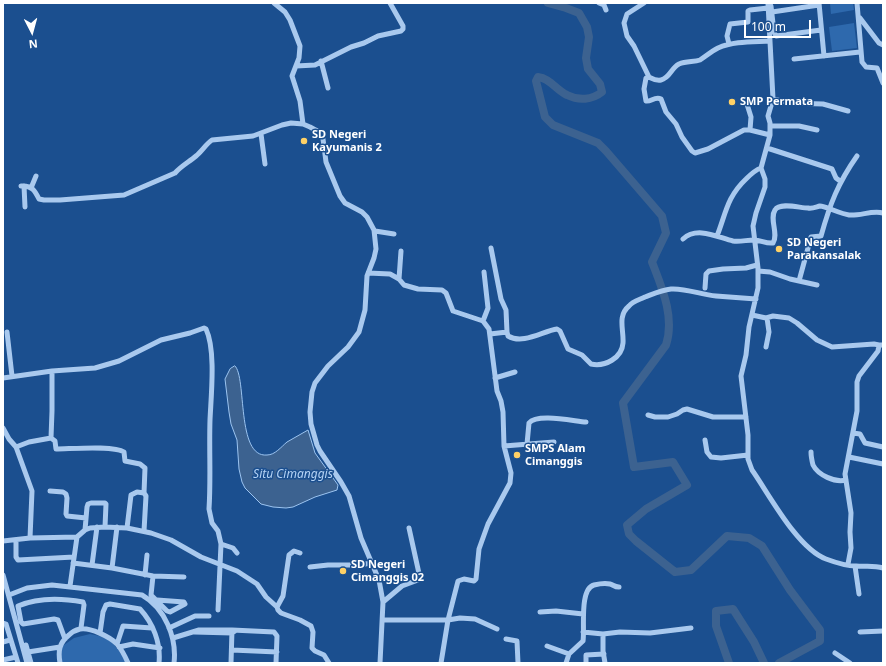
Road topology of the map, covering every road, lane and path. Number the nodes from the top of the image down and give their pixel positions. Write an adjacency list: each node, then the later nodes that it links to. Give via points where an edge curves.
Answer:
1 (274, 3): 19 (street, via 285,12 298,39 300,52)
2 (390, 3): 18 (street, via 403,26 401,31 378,36)
3 (599, 3): 9 (street, via 604,5)
4 (644, 3): 20 (street, via 627,14 624,23 626,34)
5 (771, 3): 8 (street)
6 (857, 3): 10 (street)
7 (819, 4): 8 (street); 11 (street)
8 (769, 8): 11 (street, via 776,36); 12 (street); 13 (street, via 750,10 748,22 730,24)
9 (606, 10)
10 (859, 17): 14 (street); 15 (street)
11 (821, 30): 16 (street)
12 (770, 41): 13 (street); 23 (street)
13 (728, 44): 20 (street, via 698,61 678,65 662,80)
14 (883, 45)
15 (860, 52): 16 (street); 21 (street, via 862,63 866,67 877,68)
16 (824, 56): 17 (street)
17 (794, 59)
18 (321, 61): 19 (street, via 315,65); 22 (street)
19 (296, 66): 26 (street, via 292,76 300,101)
20 (649, 77): 28 (street, via 644,83 645,100 661,99 666,112 694,153 700,153 742,130)
21 (883, 83)
22 (328, 88)
23 (773, 99): 25 (street, via 790,103 823,104); 27 (street, via 768,116)
24 (746, 101): 28 (street, via 751,117)
25 (848, 111)
26 (303, 124): 30 (street, via 282,125); 42 (street, via 321,133 326,162 342,200 362,212)
27 (770, 126): 29 (street, via 799,126); 31 (street)
28 (750, 130): 31 (street)
29 (817, 130)
30 (261, 134): 34 (street); 38 (street, via 212,140 175,173 124,195 44,200 39,199)
31 (770, 135): 32 (street)
32 (767, 148): 35 (street); 37 (street, via 832,169)
33 (857, 156): 37 (street)
34 (265, 164)
35 (761, 168): 44 (street, via 735,190 725,210); 46 (street, via 766,184 753,223)
36 (36, 176): 38 (street)
37 (840, 181): 40 (street)
38 (31, 188): 39 (street, via 23,186)
39 (25, 207)
40 (828, 209): 41 (street, via 850,215); 46 (street, via 820,206 810,209 788,206 778,208 774,214 774,242); 53 (street, via 821,236 811,236 808,242)
41 (883, 213)
42 (375, 231): 43 (street); 51 (street, via 376,248)
43 (394, 234)
44 (717, 236): 45 (street, via 702,233); 46 (street, via 735,241)
45 (683, 239)
46 (755, 240): 49 (street)
47 (491, 248): 61 (street, via 501,299 506,310)
48 (401, 251): 52 (street)
49 (758, 268): 53 (street); 55 (street, via 709,271 706,274); 56 (street)
50 (484, 272): 59 (street, via 488,308)
51 (368, 273): 52 (street, via 390,274); 106 (street, via 365,310 359,332 315,383 310,412 317,445 347,490 361,538)
52 (399, 278): 59 (street, via 409,287 442,290 446,293 453,312)
53 (799, 281): 54 (street)
54 (817, 285)
55 (705, 288)
56 (756, 299): 57 (street); 61 (street, via 673,289 655,293 632,303 624,310 621,324 622,348 617,356 606,363 595,365 582,355 570,351 557,329 530,338 513,338 508,336)
57 (752, 315): 58 (street); 71 (street, via 740,376)
58 (767, 318): 63 (street, via 773,316 792,319 816,340 832,348); 64 (street, via 769,332)
59 (483, 321): 62 (street)
60 (7, 332): 67 (street)
61 (507, 332): 62 (street)
62 (490, 334): 69 (street)
63 (881, 345): 74 (street, via 858,378)
64 (766, 348)
65 (52, 371): 67 (street); 75 (street); 101 (street, via 104,366 161,340 206,329 212,379 210,509 212,523)
66 (514, 372): 69 (street)
67 (12, 376): 68 (street)
68 (3, 378)
69 (495, 378): 79 (street, via 504,412)
70 (648, 415): 71 (street, via 668,417 685,409 713,417)
71 (746, 418): 83 (street)
72 (586, 422): 78 (street, via 532,419 528,426)
73 (3, 428): 80 (street, via 8,439)
74 (853, 433): 81 (street, via 860,434 865,443); 84 (street)
75 (50, 438): 80 (street); 88 (street, via 55,441 56,449 122,450 124,461 145,468)
76 (705, 440): 83 (street, via 707,452 711,457)
77 (554, 442): 78 (street)
78 (527, 444): 79 (street)
79 (504, 446): 131 (street, via 510,468 510,483 488,524 479,549 476,579 458,581)
80 (16, 447): 98 (street, via 32,491)
81 (883, 447)
82 (811, 452): 86 (street, via 817,470 838,481)
83 (748, 455): 108 (street, via 749,465 791,529 820,556)
84 (849, 457): 85 (street); 86 (street)
85 (883, 464)
86 (846, 480): 108 (street, via 851,513 851,548)
87 (50, 490): 89 (street, via 66,494 67,516)
88 (145, 494): 93 (street, via 136,492 131,496); 96 (street)
89 (86, 518): 90 (street, via 88,504 105,503); 95 (street)
90 (105, 526): 91 (street); 92 (street)
91 (97, 527): 95 (street); 109 (street)
92 (117, 527): 93 (street); 112 (street)
93 (127, 528): 96 (street)
94 (409, 528): 123 (street, via 420,578 402,586)
95 (85, 530): 97 (street)
96 (144, 531): 107 (street, via 162,536)
97 (77, 537): 98 (street); 105 (street)
98 (30, 538): 99 (street)
99 (16, 540): 100 (street); 105 (street, via 18,560)
100 (3, 541)
101 (222, 544): 102 (street); 107 (street)
102 (237, 552)
103 (300, 552): 125 (street, via 294,551 289,555 283,596)
104 (147, 555): 115 (street)
105 (73, 560): 109 (street); 118 (street)
106 (372, 563): 111 (street); 123 (street, via 379,580)
107 (220, 564): 125 (street, via 238,571 257,584 269,601); 126 (street)
108 (848, 564): 110 (street)
109 (92, 566): 112 (street)
110 (856, 566): 113 (street); 120 (street)
111 (310, 567)
112 (112, 568): 115 (street)
113 (883, 568)
114 (3, 574): 121 (street)
115 (145, 575): 116 (street)
116 (153, 576): 117 (street); 122 (street, via 151,595)
117 (184, 577)
118 (70, 586): 121 (street, via 41,585); 124 (street, via 142,596)
119 (619, 587): 128 (street, via 608,584 589,587 585,594)
120 (859, 594)
121 (9, 595): 163 (street)
122 (157, 600): 124 (street); 124 (street, via 185,604 170,612)
123 (383, 602): 130 (street)
124 (159, 606): 135 (street)
125 (277, 607): 171 (street, via 281,613 311,626 312,648 324,655)
126 (218, 610)
127 (540, 612): 128 (street)
128 (583, 614): 140 (street)
129 (210, 616): 135 (street, via 195,616)
130 (383, 620): 131 (street); 172 (street)
131 (448, 620): 136 (street, via 475,619); 173 (street)
132 (5, 624): 147 (street)
133 (81, 628): 142 (street); 145 (street); 145 (street, via 83,602 57,598 18,606 22,624 58,620)
134 (152, 628): 142 (street, via 141,609 110,604 104,608); 150 (street, via 123,626); 153 (street)
135 (169, 628): 144 (street)
136 (497, 628)
137 (691, 628): 143 (street)
138 (233, 631): 144 (street, via 191,632); 154 (street); 156 (street, via 276,633)
139 (883, 631): 141 (street)
140 (583, 632): 143 (street); 158 (street, via 582,644)
141 (860, 632)
142 (100, 633): 150 (street)
143 (603, 634): 159 (street)
144 (173, 638): 168 (street)
145 (64, 639): 152 (street)
146 (506, 639): 174 (street, via 517,641)
147 (10, 640): 148 (street); 160 (street)
148 (3, 642)
149 (26, 645): 155 (street)
150 (118, 646): 153 (street, via 129,644); 166 (street)
151 (547, 646): 158 (street)
152 (60, 647): 155 (street); 165 (street)
153 (160, 648): 167 (street)
154 (232, 650): 156 (street); 169 (street)
155 (28, 652): 164 (street)
156 (277, 652): 170 (street)
157 (835, 653): 178 (street)
158 (569, 654): 175 (street)
159 (604, 654): 176 (street, via 586,655); 177 (street)
160 (16, 657): 161 (street); 162 (street)
161 (3, 660)
162 (18, 663)
163 (27, 663)
164 (31, 663)
165 (60, 663)
166 (129, 663)
167 (160, 663)
168 (174, 663)
169 (231, 663)
170 (276, 663)
171 (329, 663)
172 (380, 663)
173 (441, 663)
174 (518, 663)
175 (566, 663)
176 (586, 663)
177 (605, 663)
178 (850, 663)

